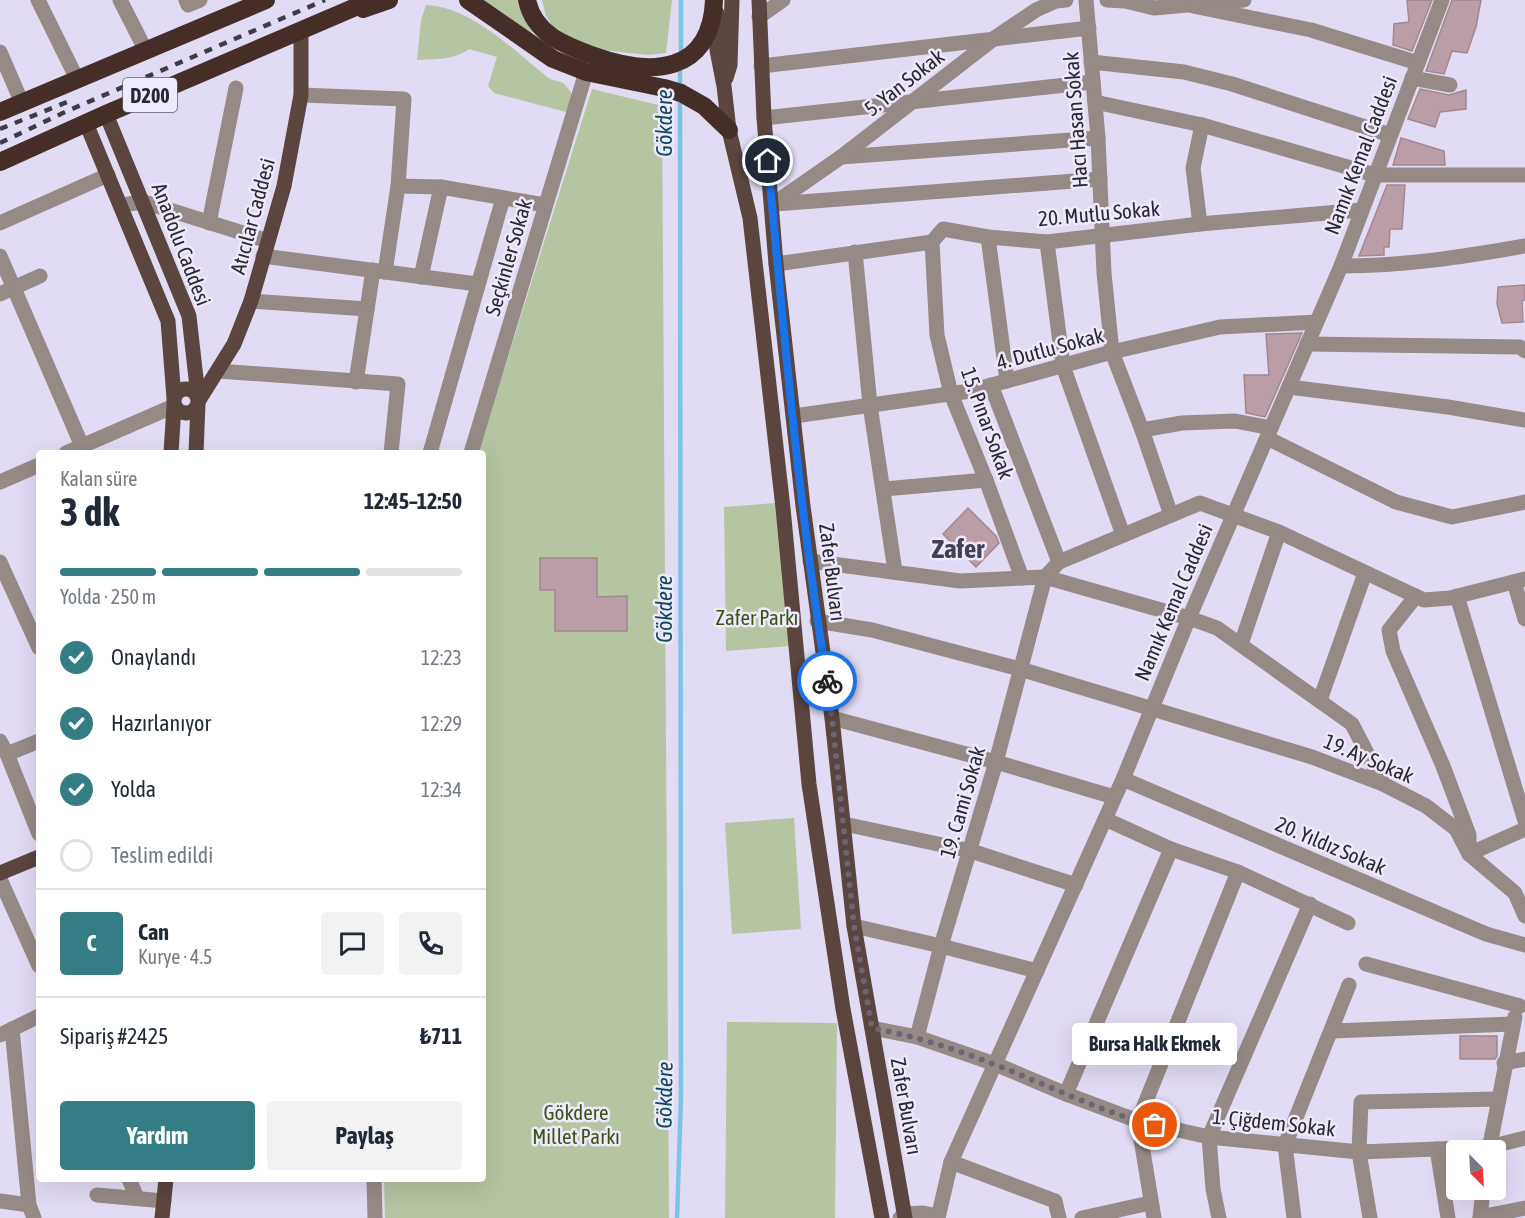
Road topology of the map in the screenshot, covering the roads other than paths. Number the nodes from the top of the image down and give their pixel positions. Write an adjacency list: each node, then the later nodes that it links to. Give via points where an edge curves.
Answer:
1 (38, 0): 31 (street)
2 (120, 0): 23 (street)
3 (266, 0): 23 (highway, D200)
4 (372, 0): 21 (highway, D200)
5 (389, 0): 21 (highway)
6 (527, 0): 29 (highway, via 533,20 563,44)
7 (715, 0): 29 (highway, via 710,29 701,44 687,57); 35 (main road, Zafer Bulvarı, via 717,50)
8 (732, 0): 35 (main road, Zafer Bulvarı, via 730,65)
9 (759, 0): 19 (main road, Zafer Bulvarı)
10 (783, 0): 19 (street)
11 (1066, 0): 22 (street, 5. Yan Sokak, via 1036,10)
12 (1086, 0): 20 (street, Hacı Hasan Sokak)
13 (1107, 0): 17 (street)
14 (1244, 0): 18 (street)
15 (1442, 0): 26 (street, Namık Kemal Caddesi)
16 (472, 1): 28 (highway, via 538,50)
17 (1125, 1): 18 (street, via 1154,8)
18 (1193, 6): 26 (street, via 1311,30)
19 (759, 17): 27 (main road, Zafer Bulvarı)
20 (1089, 28): 22 (street); 25 (street, Hacı Hasan Sokak)
21 (301, 30): 37 (main road, Atıcılar Caddesi); 42 (highway, D200)
22 (996, 37): 27 (street); 38 (street, 5. Yan Sokak)
23 (146, 51): 31 (highway, D200)
24 (0, 52): 32 (street)
25 (1091, 62): 33 (street, Hacı Hasan Sokak); 47 (street, via 1184,72)
26 (1418, 63): 30 (street, Namık Kemal Caddesi)
27 (761, 66): 43 (main road, Zafer Bulvarı)
28 (586, 72): 29 (highway); 60 (street, Seçkinler Sokak)
29 (647, 76): 45 (highway, via 704,106)
30 (1412, 78): 34 (street); 47 (street, Namık Kemal Caddesi)
31 (77, 79): 40 (highway, D200)
32 (6, 81): 40 (street)
33 (1093, 82): 38 (street); 39 (street, Hacı Hasan Sokak)
34 (1450, 85)
35 (724, 86): 45 (main road, Zafer Bulvarı)
36 (236, 88): 64 (street)
37 (301, 95): 55 (street, via 404,99); 68 (main road, Atıcılar Caddesi, via 284,186)
38 (914, 101): 43 (street); 49 (street, 5. Yan Sokak)
39 (1095, 102): 46 (street); 48 (street, Hacı Hasan Sokak)
40 (22, 103): 41 (highway, D200)
41 (0, 112)
42 (106, 114): 44 (highway, D200); 58 (main road, Anadolu Caddesi)
43 (764, 118): 61 (main road, Zafer Bulvarı)
44 (86, 123): 50 (highway, D200); 51 (main road, Anadolu Caddesi)
45 (724, 125): 199 (main road, Zafer Bulvarı, via 750,218 809,784)
46 (1202, 125): 52 (street); 65 (street, via 1193,168)
47 (1390, 135): 52 (street, Namık Kemal Caddesi)
48 (1098, 138): 49 (street); 54 (street, Hacı Hasan Sokak)
49 (841, 157): 61 (street, 5. Yan Sokak)
50 (0, 162)
51 (108, 175): 59 (main road, Anadolu Caddesi); 63 (street)
52 (1375, 175): 53 (street); 62 (street, Namık Kemal Caddesi)
53 (1525, 175)
54 (1100, 179): 61 (street); 66 (street, Hacı Hasan Sokak)
55 (398, 186): 56 (street); 77 (street)
56 (441, 188): 57 (street); 79 (street)
57 (503, 198): 60 (street); 80 (street)
58 (144, 202): 59 (street); 64 (street); 95 (main road, Anadolu Caddesi, via 189,316)
59 (120, 205): 96 (main road, Anadolu Caddesi, via 168,321)
60 (544, 205): 108 (street, Seçkinler Sokak)
61 (772, 205): 75 (main road, Zafer Bulvarı)
62 (1361, 210): 65 (street, 20. Mutlu Sokak); 76 (street, Namık Kemal Caddesi)
63 (0, 223)
64 (209, 223): 68 (street)
65 (1200, 224): 66 (street, 20. Mutlu Sokak)
66 (1104, 235): 70 (street, 20. Mutlu Sokak); 87 (street, Hacı Hasan Sokak)
67 (988, 237): 69 (street, 20. Mutlu Sokak, via 943,229); 70 (street, 20. Mutlu Sokak); 90 (street)
68 (268, 241): 74 (main road, Atıcılar Caddesi)
69 (932, 242): 72 (street, 20. Mutlu Sokak); 94 (street, 15. Pınar Sokak, via 937,334)
70 (1047, 242): 88 (street)
71 (1525, 246): 76 (street, via 1388,266)
72 (855, 252): 75 (street, 20. Mutlu Sokak); 97 (street)
73 (0, 256): 81 (street)
74 (263, 256): 77 (street); 82 (main road, Atıcılar Caddesi)
75 (776, 264): 98 (main road, Zafer Bulvarı)
76 (1341, 266): 84 (street, Namık Kemal Caddesi)
77 (379, 271): 79 (street); 83 (street)
78 (40, 276): 81 (street)
79 (421, 277): 80 (street)
80 (477, 284): 107 (street)
81 (7, 291): 102 (street)
82 (252, 301): 83 (street); 89 (main road, Atıcılar Caddesi)
83 (367, 309): 91 (street)
84 (1316, 322): 85 (street, Namık Kemal Caddesi); 87 (street, 4. Dutlu Sokak, via 1220,327)
85 (1307, 344): 86 (street, via 1520,347); 93 (street, Namık Kemal Caddesi)
86 (1525, 351)
87 (1112, 352): 88 (street, 4. Dutlu Sokak); 100 (street, Hacı Hasan Sokak)
88 (1063, 366): 90 (street, 4. Dutlu Sokak); 117 (street)
89 (218, 371): 91 (street); 95 (main road, Atıcılar Caddesi)
90 (1007, 381): 92 (street, 4. Dutlu Sokak)
91 (356, 382): 106 (street, via 398,384)
92 (991, 385): 94 (street, 4. Dutlu Sokak); 120 (street)
93 (1289, 387): 99 (street); 101 (street, Namık Kemal Caddesi)
94 (951, 394): 97 (street, 4. Dutlu Sokak); 110 (street, 15. Pınar Sokak)
95 (198, 400): 96 (main road, via 192,390 184,389 176,393); 105 (main road)
96 (174, 402): 102 (street); 104 (main road)
97 (870, 405): 98 (street, 4. Dutlu Sokak); 112 (street)
98 (794, 416): 118 (main road, Zafer Bulvarı)
99 (1525, 420)
100 (1142, 430): 101 (street, via 1182,423 1235,421); 114 (street, Hacı Hasan Sokak)
101 (1269, 433): 113 (street, via 1396,502 1452,517); 115 (street, Namık Kemal Caddesi)
102 (82, 446): 103 (street)
103 (73, 450)
104 (171, 450)
105 (196, 450)
106 (391, 450)
107 (431, 450)
108 (472, 450)
109 (36, 466): 111 (street)
110 (986, 480): 112 (street); 124 (street, 15. Pınar Sokak)
111 (0, 482)
112 (884, 489): 121 (street)
113 (1525, 502)
114 (1170, 515): 115 (street, via 1200,503); 117 (street)
115 (1234, 515): 116 (street); 128 (street, Namık Kemal Caddesi)
116 (1280, 532): 122 (street); 132 (street)
117 (1123, 535): 120 (street)
118 (810, 561): 121 (street); 130 (main road, Zafer Bulvarı)
119 (0, 562): 131 (street)
120 (1059, 562): 123 (street)
121 (895, 571): 124 (street, via 960,581)
122 (1365, 573): 126 (street); 134 (street)
123 (1045, 577): 124 (street); 128 (street); 133 (street, 19. Cami Sokak)
124 (1022, 578)
125 (1520, 580): 127 (street); 129 (street)
126 (1416, 596): 127 (street, via 1424,600); 150 (street, via 1389,630 1393,651 1469,835)
127 (1457, 596): 144 (street)
128 (1189, 618): 132 (street, via 1217,628); 135 (street, Namık Kemal Caddesi)
129 (1525, 620)
130 (817, 621): 133 (street, 19. Ay Sokak, via 872,630); 136 (main road, Zafer Bulvarı)
131 (36, 641)
132 (1241, 644): 134 (street)
133 (1020, 669): 135 (street, 19. Ay Sokak); 139 (street, 19. Cami Sokak)
134 (1320, 700): 141 (street, via 1352,724)
135 (1150, 709): 140 (street, Namık Kemal Caddesi); 141 (street, 19. Ay Sokak, via 1312,757)
136 (832, 718): 139 (street); 145 (main road, Zafer Bulvarı)
137 (36, 742): 138 (street)
138 (4, 748): 146 (street)
139 (996, 762): 142 (street); 149 (street, 19. Cami Sokak)
140 (1123, 779): 142 (street, Namık Kemal Caddesi); 160 (street, 20. Yıldız Sokak, via 1486,934)
141 (1383, 784): 150 (street, 19. Ay Sokak, via 1426,806 1456,830)
142 (1114, 798): 143 (street, Namık Kemal Caddesi)
143 (1105, 819): 148 (street); 155 (street, Namık Kemal Caddesi)
144 (1525, 821)
145 (844, 824): 149 (street); 159 (main road, Zafer Bulvarı)
146 (36, 827)
147 (1525, 829): 150 (street)
148 (1171, 849): 152 (street); 176 (street)
149 (971, 851): 155 (street); 161 (street, 19. Cami Sokak)
150 (1469, 854): 157 (street, 19. Ay Sokak, via 1515,893)
151 (36, 858): 153 (main road)
152 (1238, 872): 156 (street); 178 (street)
153 (0, 873)
154 (0, 879): 162 (street)
155 (1076, 885): 164 (street, Namık Kemal Caddesi)
156 (1310, 904): 158 (street); 179 (street)
157 (1525, 916)
158 (1348, 923)
159 (854, 926): 161 (street); 169 (main road, Zafer Bulvarı)
160 (1525, 945)
161 (941, 946): 164 (street); 172 (street, 19. Cami Sokak)
162 (36, 959)
163 (1366, 964): 166 (street)
164 (1037, 971): 175 (street, Namık Kemal Caddesi)
165 (1349, 985): 170 (street)
166 (1522, 1004): 168 (street)
167 (36, 1017): 171 (street)
168 (1512, 1024): 170 (street); 174 (street)
169 (872, 1028): 172 (street, 1. Çiğdem Sokak); 200 (main road, Zafer Bulvarı)
170 (1332, 1031): 183 (street)
171 (6, 1032): 198 (street)
172 (917, 1037): 175 (street, 1. Çiğdem Sokak)
173 (1525, 1059): 174 (street)
174 (1504, 1063): 177 (street)
175 (995, 1064): 176 (street, 1. Çiğdem Sokak); 187 (street, Namık Kemal Caddesi)
176 (1066, 1094): 178 (street, 1. Çiğdem Sokak)
177 (1498, 1099): 181 (street); 186 (street, via 1361,1102)
178 (1138, 1120): 179 (street, 1. Çiğdem Sokak); 197 (street)
179 (1209, 1137): 183 (street, 1. Çiğdem Sokak); 207 (street)
180 (1525, 1138): 182 (street, 1. Çiğdem Sokak)
181 (1491, 1140)
182 (1506, 1144)
183 (1285, 1145): 186 (street, 1. Çiğdem Sokak); 208 (street)
184 (1437, 1149): 185 (street, 1. Çiğdem Sokak); 186 (street, 1. Çiğdem Sokak); 210 (street)
185 (1446, 1149)
186 (1359, 1152): 209 (street)
187 (951, 1162): 201 (street, Namık Kemal Caddesi); 205 (street, via 1055,1201)
188 (130, 1182): 192 (street)
189 (166, 1182): 195 (main road)
190 (374, 1182): 204 (street)
191 (97, 1195): 192 (street)
192 (136, 1198): 195 (street)
193 (1482, 1200): 202 (street)
194 (0, 1201): 198 (street)
195 (164, 1201): 203 (main road)
196 (1525, 1208): 202 (street)
197 (1152, 1210): 206 (street)
198 (32, 1212)
199 (879, 1215)
200 (903, 1217): 201 (street, via 922,1212)
201 (938, 1217)
202 (1480, 1217)
203 (162, 1218)
204 (375, 1218)
205 (1059, 1218)
206 (1082, 1218)
207 (1219, 1218)
208 (1294, 1218)
209 (1370, 1218)
210 (1448, 1218)

